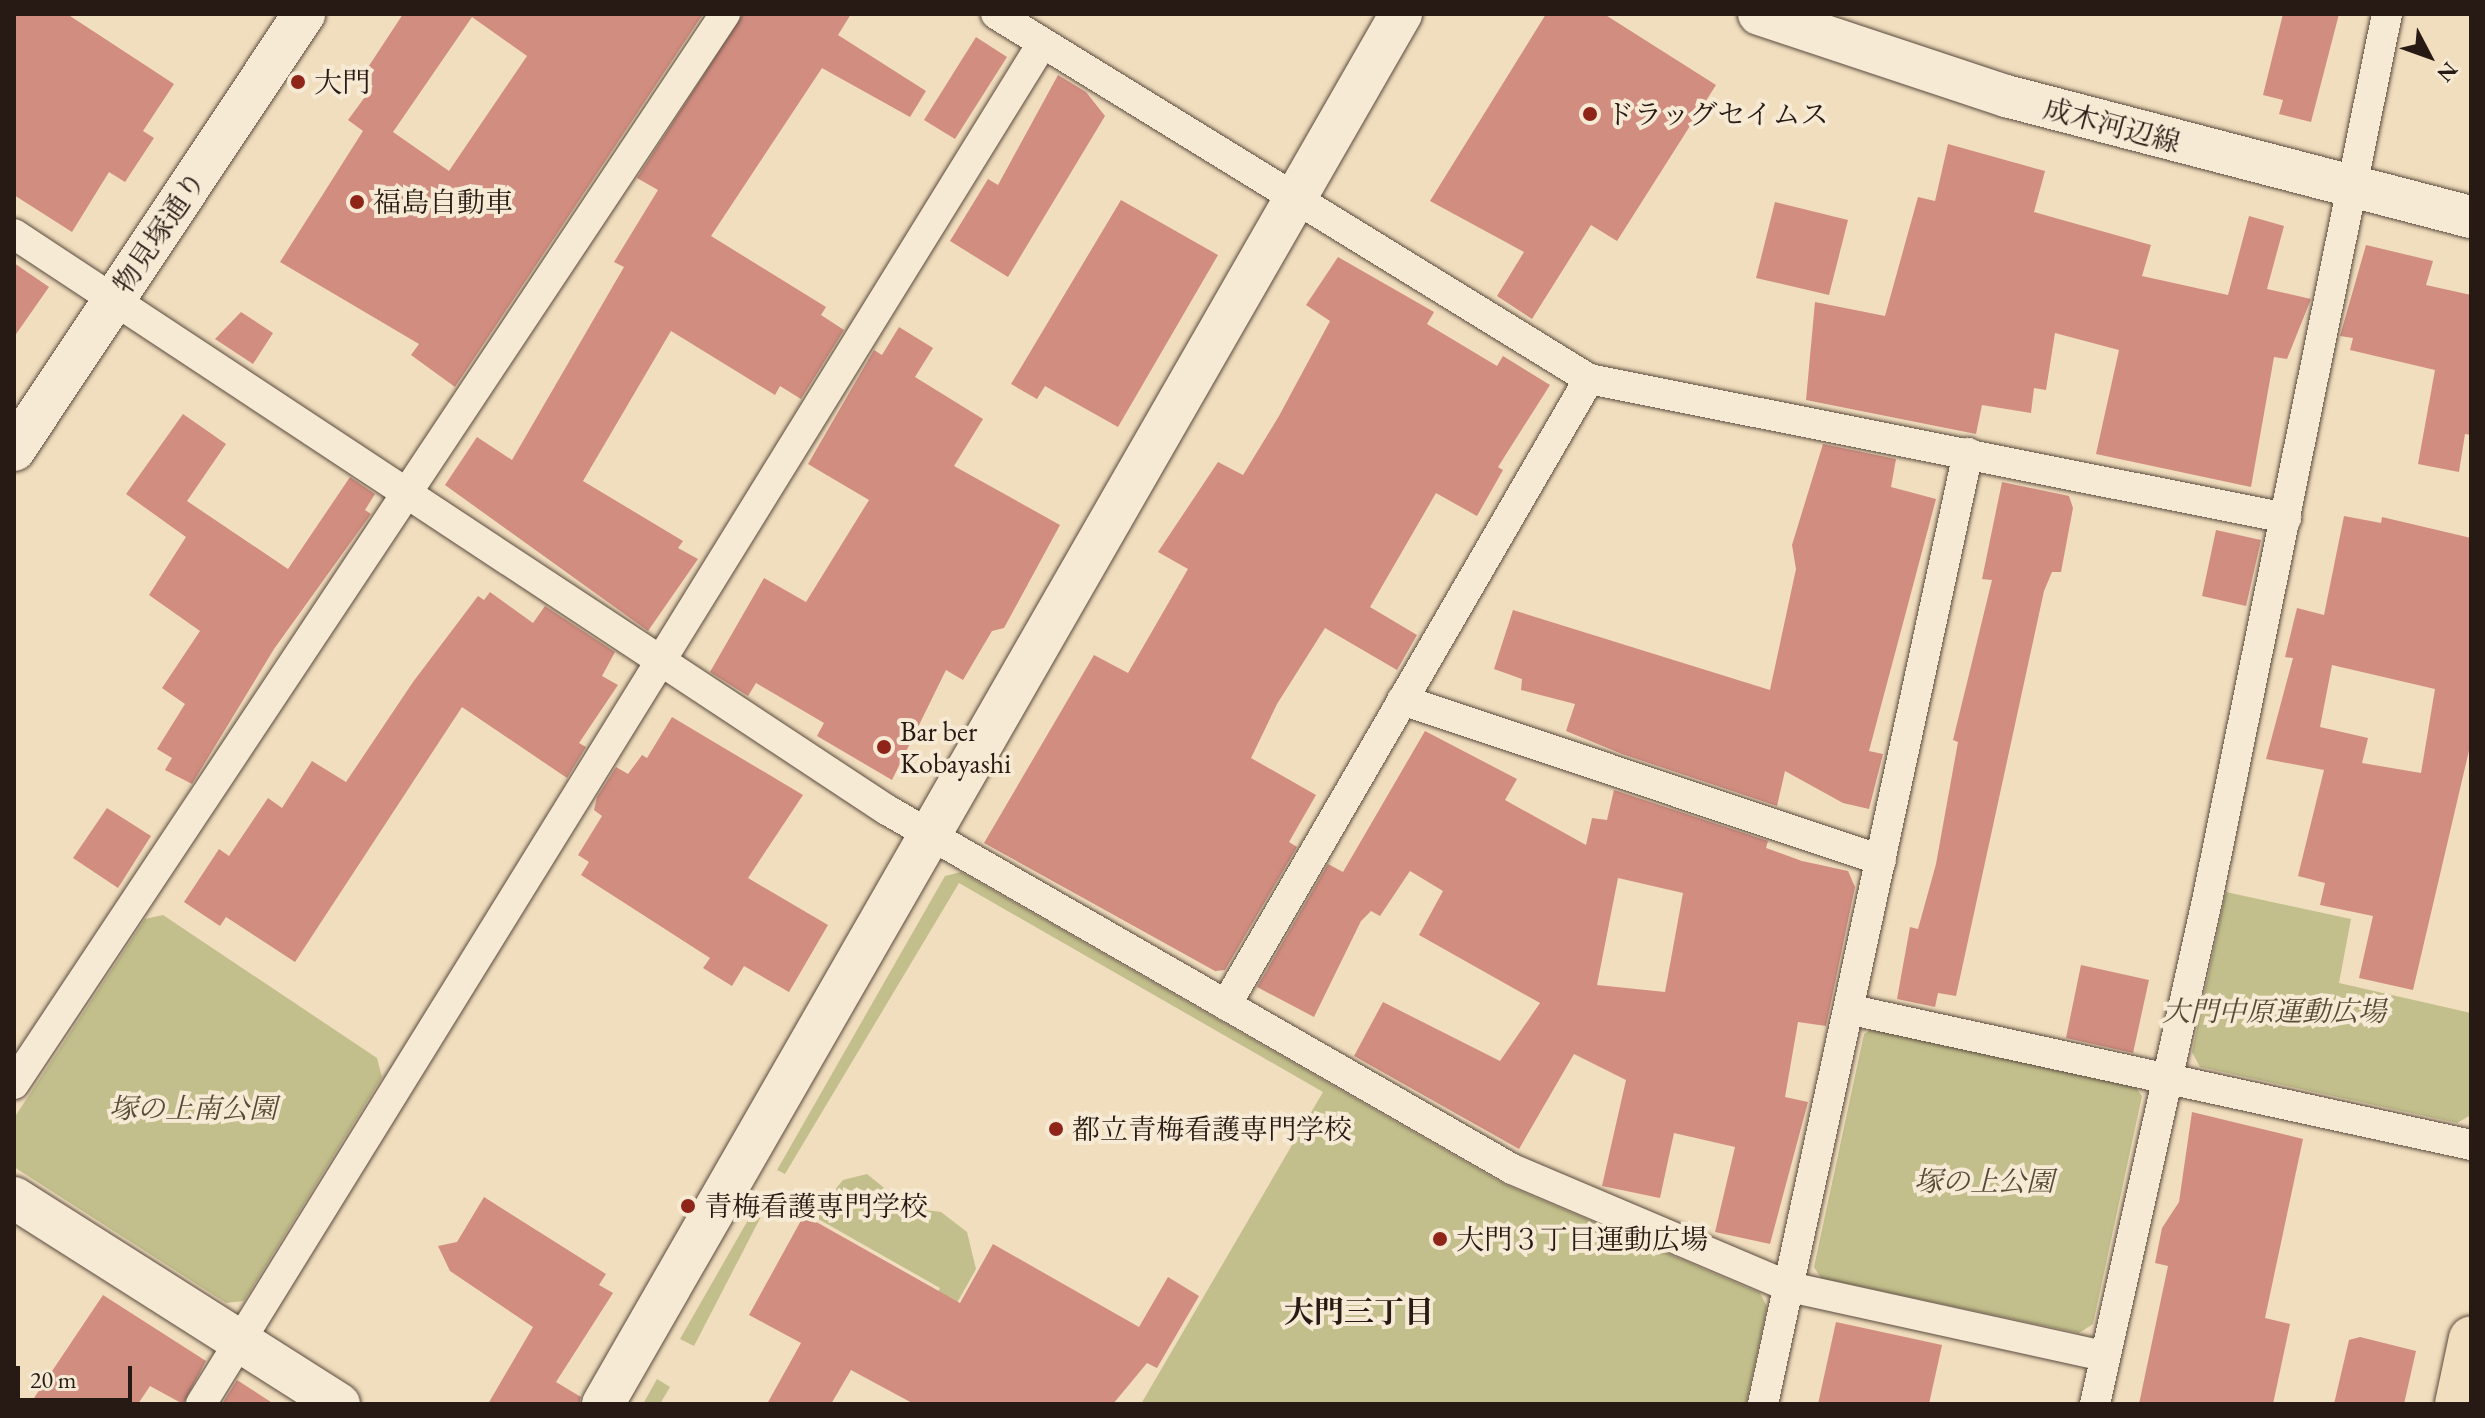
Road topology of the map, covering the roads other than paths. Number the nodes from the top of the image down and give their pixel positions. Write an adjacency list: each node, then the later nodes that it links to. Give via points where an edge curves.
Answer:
1 (304, 14): 13 (street, 物見塚通り)
2 (725, 14): 17 (street)
3 (996, 14): 8 (street)
4 (1401, 14): 10 (street)
5 (1759, 14): 7 (street, 成木河辺線)
6 (2387, 14): 9 (street)
7 (1836, 27): 9 (street, 成木河辺線, via 2060,111)
8 (1042, 44): 10 (street); 19 (street)
9 (2353, 187): 11 (street, 成木河辺線); 18 (street)
10 (1295, 199): 14 (street); 21 (street)
11 (2471, 217)
12 (14, 234): 13 (street)
13 (113, 301): 15 (street, 物見塚通り); 17 (street)
14 (1589, 379): 16 (street); 20 (street)
15 (14, 450)
16 (1968, 453): 18 (street); 22 (street)
17 (410, 490): 19 (street); 26 (street)
18 (2286, 518): 25 (street)
19 (661, 663): 21 (street); 31 (street)
20 (1402, 700): 22 (street); 23 (street)
21 (930, 835): 23 (street); 35 (street)
22 (1881, 860): 24 (street)
23 (1226, 1005): 29 (street, via 1512,1169)
24 (1852, 1010): 25 (street); 29 (street)
25 (2167, 1078): 27 (street); 32 (street)
26 (14, 1084)
27 (2471, 1145)
28 (14, 1198): 31 (street)
29 (1790, 1287): 32 (street); 36 (street)
30 (2471, 1338): 38 (main road)
31 (240, 1340): 33 (street); 34 (street)
32 (2105, 1356): 37 (street)
33 (201, 1404)
34 (339, 1404)
35 (603, 1404)
36 (1763, 1404)
37 (2095, 1404)
38 (2457, 1404)

